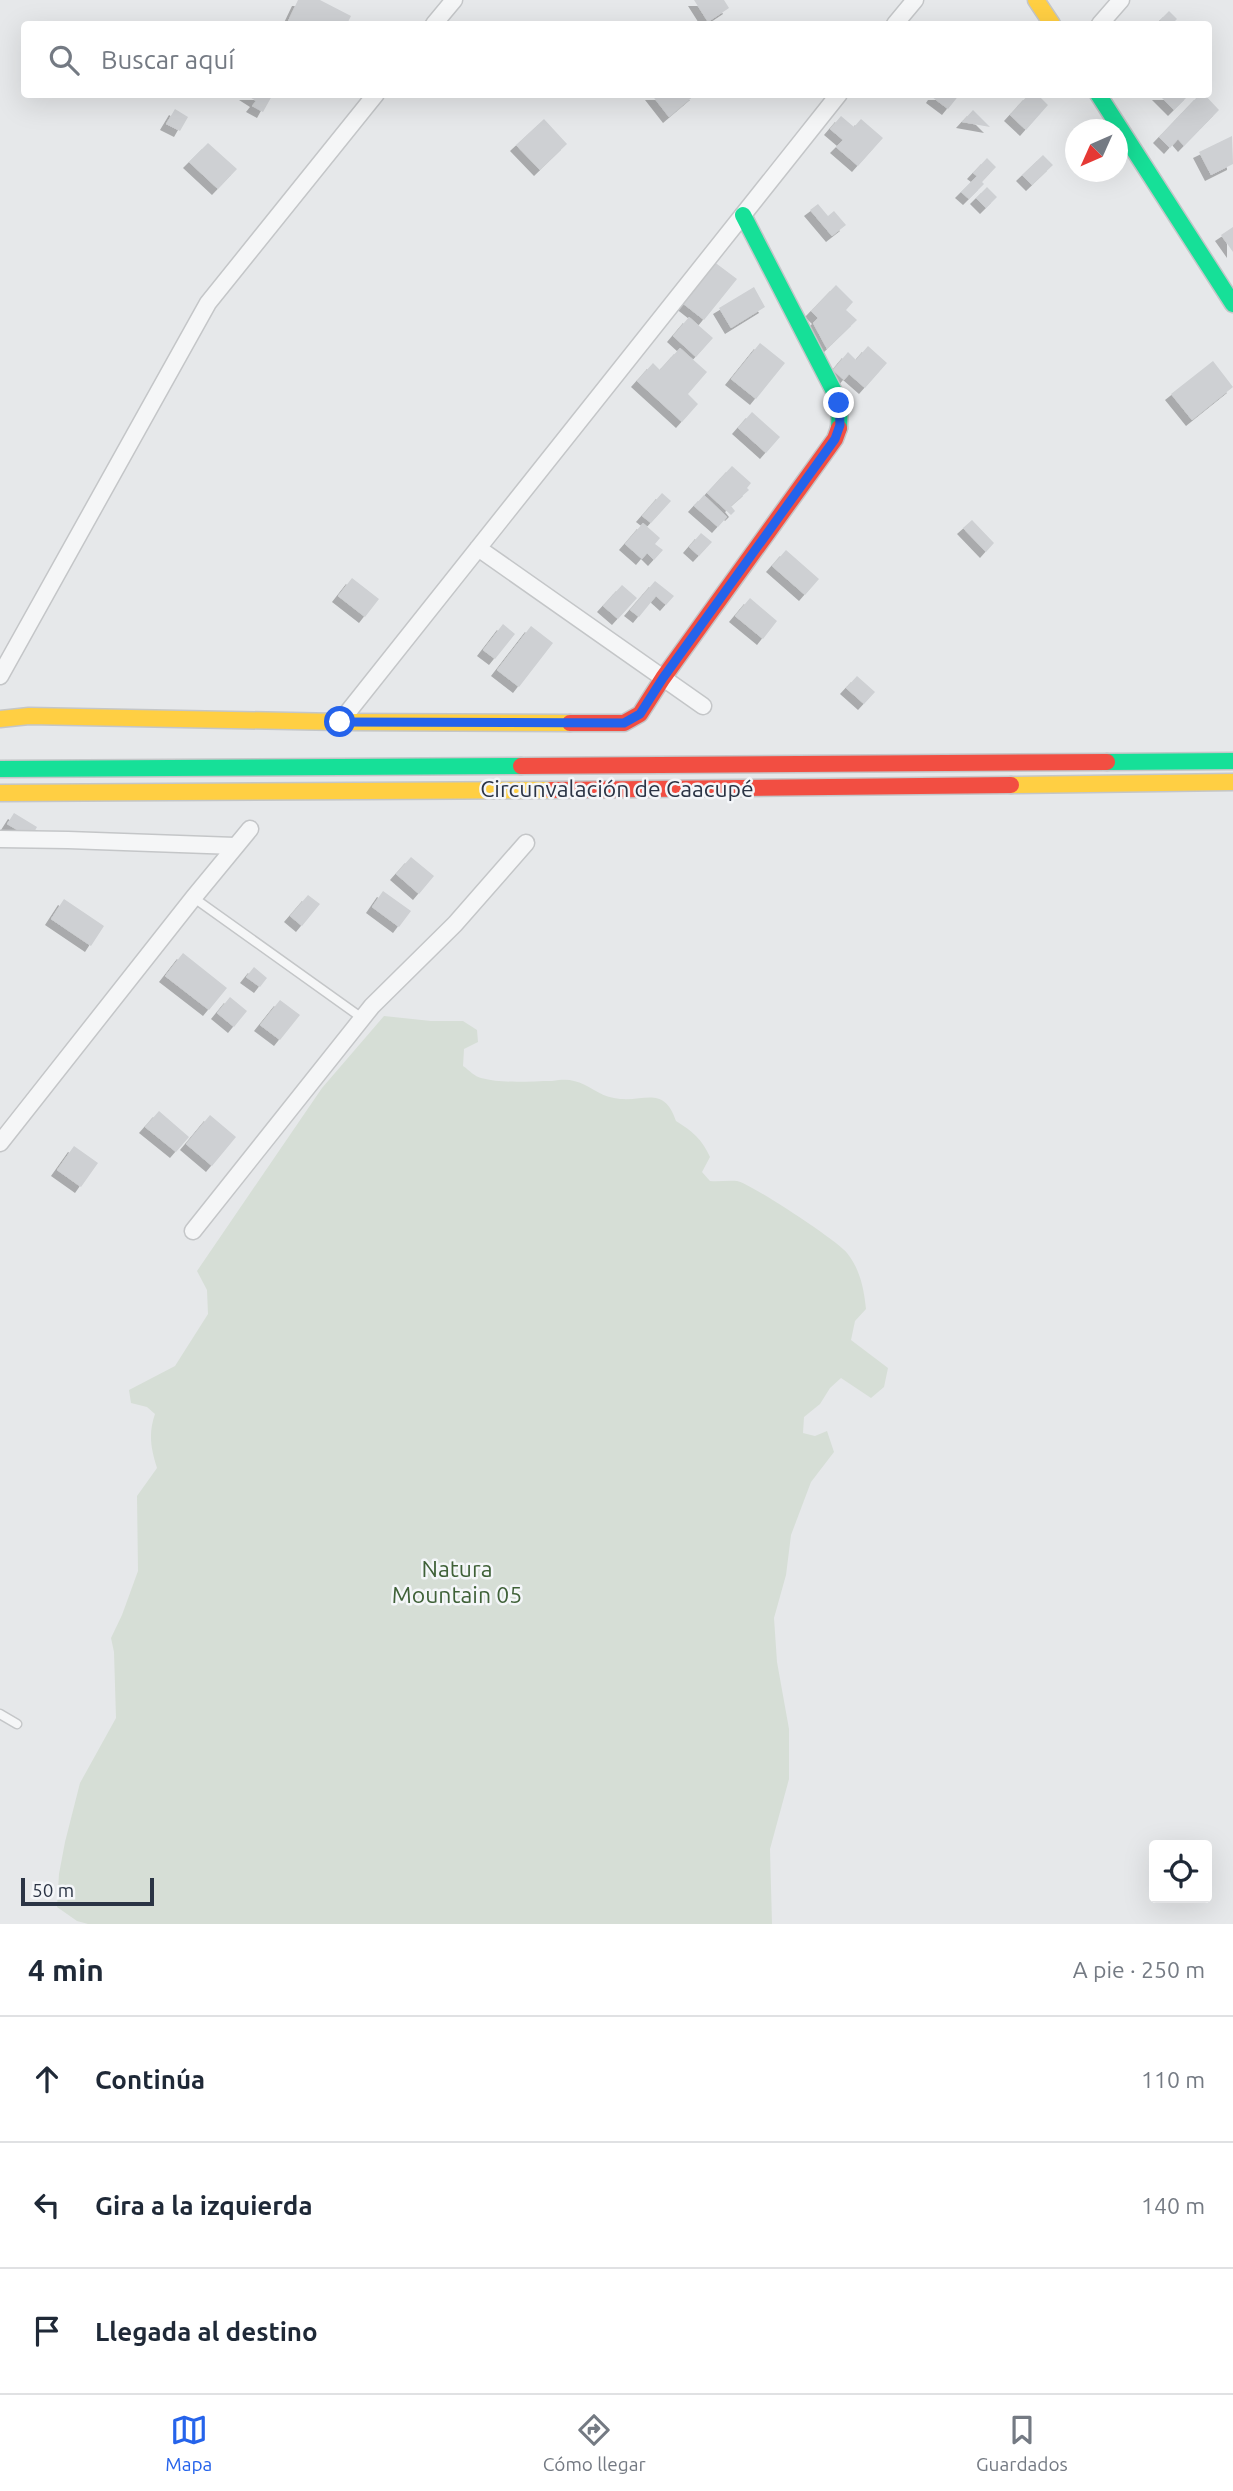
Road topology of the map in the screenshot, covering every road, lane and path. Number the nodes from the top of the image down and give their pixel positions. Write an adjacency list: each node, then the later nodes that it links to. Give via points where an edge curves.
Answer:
1 (454, 0): 5 (street)
2 (915, 0): 6 (street)
3 (1036, 0): 7 (main road)
4 (1121, 0): 8 (street)
5 (436, 21)
6 (898, 21)
7 (1050, 21)
8 (1103, 21)
9 (373, 98): 15 (street, via 208,303)
10 (836, 98): 12 (street)
11 (1101, 98): 13 (main road)
12 (743, 215): 14 (street); 16 (main road, via 839,403 840,425 835,439)
13 (1233, 304)
14 (478, 548): 16 (street); 19 (street)
15 (0, 676)
16 (663, 678): 17 (street); 19 (main road, via 640,714 624,723)
17 (703, 706)
18 (0, 719): 19 (main road)
19 (340, 722)
20 (1233, 761): 21 (main road, Circunvalación de Caacupé)
21 (0, 769)
22 (1233, 782): 23 (main road, Circunvalación de Caacupé)
23 (0, 793)
24 (250, 830): 27 (street)
25 (0, 839): 27 (street)
26 (526, 843): 29 (street, via 455,924)
27 (235, 846): 28 (street)
28 (194, 897): 29 (lane); 30 (street)
29 (362, 1018): 31 (street)
30 (0, 1143)
31 (193, 1231)
32 (0, 1714): 33 (lane)
33 (17, 1724)

